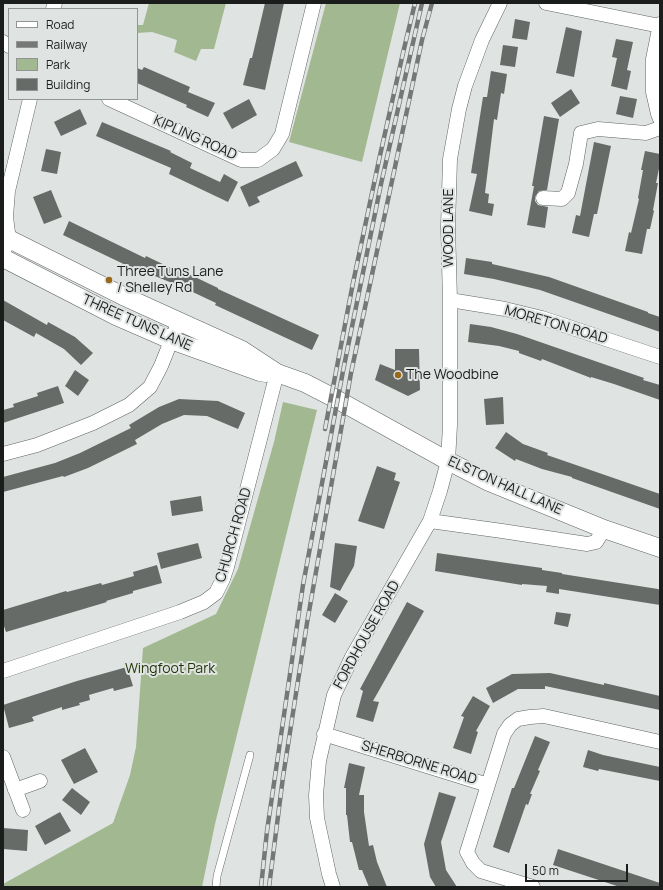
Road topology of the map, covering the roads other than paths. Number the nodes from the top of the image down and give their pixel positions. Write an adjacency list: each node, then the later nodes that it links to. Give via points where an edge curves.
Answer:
1 (314, 3): 6 (street, KIPLING ROAD, via 282,134 273,149 258,160 241,160)
2 (500, 3): 13 (street, WOOD LANE, via 473,62 459,109 454,138 448,179)
3 (546, 3): 4 (street)
4 (660, 25): 7 (street, via 653,59 653,92)
5 (30, 100): 9 (street)
6 (111, 100)
7 (660, 119)
8 (660, 128): 10 (street, via 646,132 598,129 581,132 568,193 562,199)
9 (5, 195): 11 (street)
10 (543, 198)
11 (5, 243): 14 (street, THREE TUNS LANE)
12 (3, 258): 15 (street, THREE TUNS LANE, via 116,316)
13 (450, 300): 16 (street, MORETON ROAD, via 542,318); 20 (street, WOOD LANE)
14 (179, 321): 15 (street); 17 (street, THREE TUNS LANE, via 242,350)
15 (171, 340): 17 (street, THREE TUNS LANE, via 260,372); 19 (street, via 150,387 129,405 38,444)
16 (660, 357)
17 (277, 373): 18 (street, THREE TUNS LANE, via 305,383); 24 (street, CHURCH ROAD, via 227,568 216,593 204,602 180,612)
18 (336, 399): 20 (street, ELSTON HALL LANE)
19 (3, 454)
20 (448, 462): 21 (street, FORDHOUSE ROAD); 22 (street, ELSTON HALL LANE, via 489,482)
21 (430, 521): 22 (street, via 587,544 596,542); 25 (street, FORDHOUSE ROAD, via 352,657 334,695)
22 (604, 529): 23 (street, ELSTON HALL LANE)
23 (660, 548)
24 (3, 671)
25 (324, 734): 30 (street, SHERBORNE ROAD); 34 (street, FORDHOUSE ROAD, via 317,780 317,818)
26 (660, 742): 30 (street, SHERBORNE ROAD, via 544,716 530,717 510,725 504,734)
27 (250, 755): 33 (lane)
28 (3, 758): 31 (street)
29 (40, 782): 31 (street)
30 (488, 785): 35 (street, via 467,852 473,863 481,870)
31 (16, 790): 32 (street)
32 (23, 810)
33 (216, 887)
34 (333, 887)
35 (533, 887)

